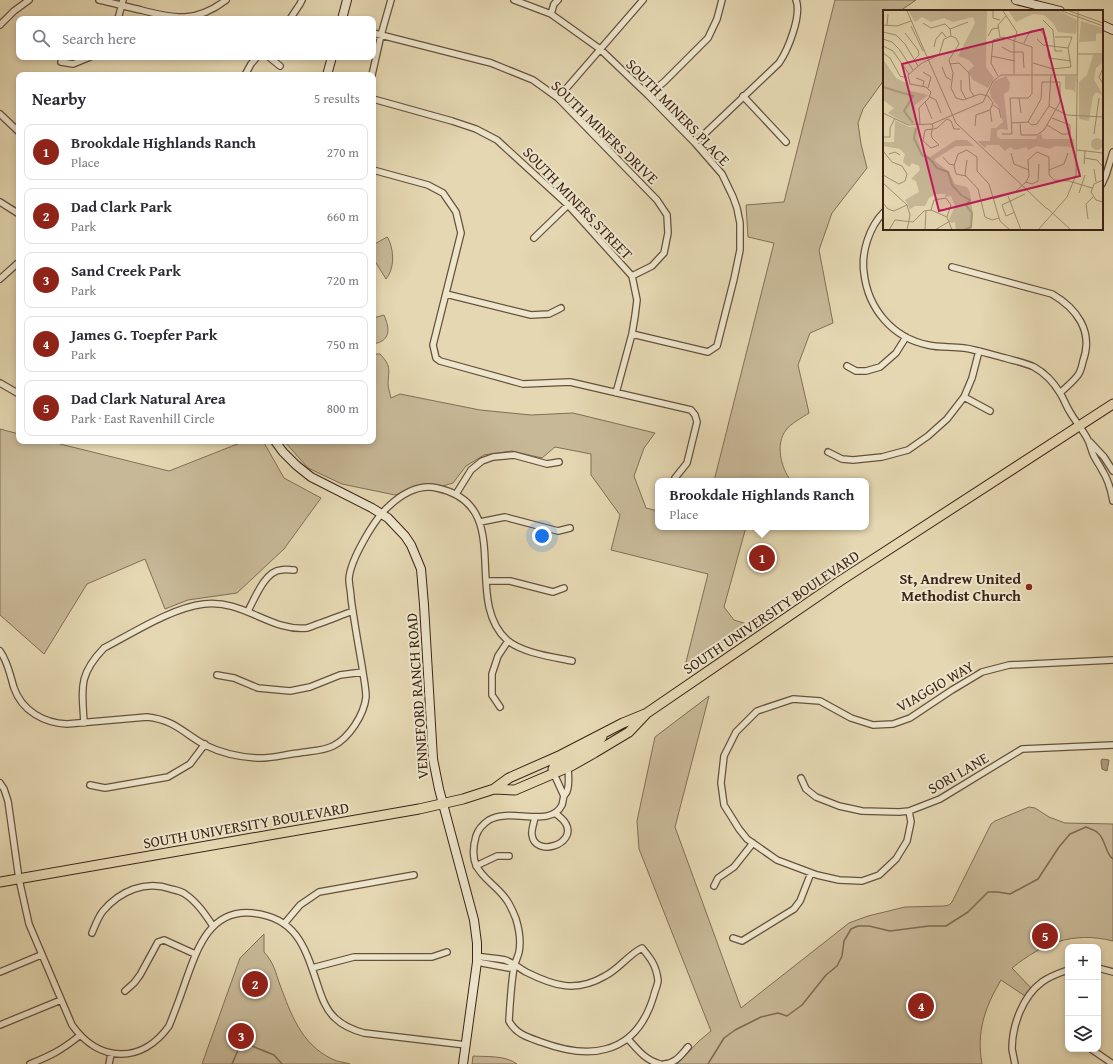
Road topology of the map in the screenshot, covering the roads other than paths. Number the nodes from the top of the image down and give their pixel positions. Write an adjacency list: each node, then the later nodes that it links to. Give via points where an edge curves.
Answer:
1 (29, 0): 21 (street)
2 (99, 0): 13 (street)
3 (226, 0): 18 (street, via 216,8)
4 (302, 0): 19 (street)
5 (347, 0): 20 (street)
6 (391, 0): 25 (street)
7 (514, 0): 15 (street, SOUTH MINERS PLACE)
8 (558, 0): 15 (street)
9 (643, 0): 26 (street)
10 (722, 0): 38 (street, via 718,19 708,38)
11 (796, 0): 39 (street, via 798,11 786,53)
12 (1016, 0): 14 (street)
13 (122, 3): 16 (street); 17 (street)
14 (1056, 10)
15 (551, 14): 26 (street, SOUTH MINERS PLACE)
16 (119, 16)
17 (165, 16)
18 (191, 16)
19 (292, 16)
20 (343, 16)
21 (0, 25)
22 (1103, 25): 23 (street)
23 (1113, 30)
24 (376, 34): 25 (street, SOUTH MINERS DRIVE)
25 (381, 35): 27 (street); 40 (street, SOUTH MINERS DRIVE, via 492,63 533,80)
26 (600, 49): 38 (street, SOUTH MINERS PLACE); 40 (street)
27 (376, 57)
28 (83, 60): 33 (street, via 73,64)
29 (254, 60): 35 (street)
30 (273, 60): 34 (street)
31 (331, 60): 36 (street)
32 (375, 60): 37 (street)
33 (61, 62)
34 (280, 66)
35 (247, 72)
36 (328, 72)
37 (373, 72)
38 (648, 95): 45 (street, SOUTH MINERS PLACE)
39 (743, 96): 44 (street); 45 (street)
40 (558, 98): 56 (street, SOUTH MINERS DRIVE, via 657,200 667,215 668,233 664,253 652,266)
41 (376, 100): 50 (street, SOUTH MINERS STREET, via 452,121 497,140)
42 (0, 114): 43 (street)
43 (16, 129)
44 (786, 142)
45 (695, 143): 60 (street, SOUTH MINERS PLACE, via 722,174 733,197 740,223 740,250 717,346 708,352)
46 (1113, 152): 48 (street)
47 (376, 171): 58 (street, via 428,184 443,193 456,212 461,233)
48 (1103, 182)
49 (0, 202): 51 (street)
50 (568, 205): 53 (street); 56 (street, SOUTH MINERS STREET)
51 (16, 212)
52 (883, 213): 61 (street, via 875,224 865,249 865,283 881,316)
53 (534, 238)
54 (16, 265): 57 (street)
55 (952, 267): 67 (street, via 1052,294 1073,309 1084,328 1086,352 1078,375)
56 (632, 276): 60 (street, SOUTH MINERS STREET, via 636,300)
57 (0, 279)
58 (446, 294): 59 (street, via 531,315 549,314); 66 (street, via 433,345 436,358 440,361 523,384 570,382)
59 (560, 308)
60 (632, 334): 66 (street, SOUTH MINERS STREET)
61 (906, 337): 62 (street, via 929,345); 63 (street, via 896,353 880,367 856,371)
62 (979, 351): 67 (street, via 1034,367 1048,377); 68 (street)
63 (847, 366)
64 (0, 383): 65 (street)
65 (16, 392)
66 (616, 393): 77 (street, via 691,410 695,415 697,422 687,463)
67 (1060, 393): 71 (street)
68 (964, 397): 70 (street); 74 (street, via 947,419 908,450 882,457 853,460 842,459)
69 (1113, 404): 71 (main road, SOUTH UNIVERSITY BOULEVARD)
70 (990, 411)
71 (1079, 426): 72 (street); 95 (main road, SOUTH UNIVERSITY BOULEVARD, via 840,581)
72 (1088, 440): 76 (street); 79 (street, via 1110,487)
73 (277, 444): 80 (street, VENNEFORD RANCH ROAD, via 308,475)
74 (828, 452)
75 (560, 462): 78 (street, via 547,464 514,455 493,457 482,461 471,470)
76 (1113, 471)
77 (675, 478)
78 (456, 494): 80 (street, via 436,488 414,489 395,500); 81 (street, via 470,505)
79 (1113, 501)
80 (381, 513): 87 (street, via 352,565 349,578); 107 (street, VENNEFORD RANCH ROAD, via 406,536 421,569 433,760)
81 (480, 522): 82 (street, via 505,517 558,531); 84 (street, via 484,538)
82 (570, 528)
83 (294, 570): 86 (street, via 280,570 267,577)
84 (486, 582): 85 (street, via 510,581 553,592); 88 (street, via 487,605 491,616 497,629)
85 (564, 588)
86 (248, 611): 87 (street, via 276,624 307,628); 96 (street, via 236,606 217,604 184,608 104,648 89,666 84,677)
87 (353, 611): 92 (street)
88 (508, 641): 91 (street, via 526,650); 94 (street, via 498,656 492,674 492,695)
89 (0, 651): 96 (street, via 15,689 31,712 54,723)
90 (1113, 660): 111 (street, VIAGGIO WAY, via 1009,665 982,672 910,718 893,724 873,725 851,718 820,701 793,699 756,711 736,732 724,756 721,783 724,805 739,829)
91 (572, 661)
92 (363, 672): 93 (street, via 340,675 310,687 290,691 258,688 234,678); 98 (street, via 366,697 360,717 349,734 334,746 322,750 258,758 226,753)
93 (217, 675)
94 (500, 707)
95 (647, 713): 97 (main road, SOUTH UNIVERSITY BOULEVARD); 100 (main road, SOUTH UNIVERSITY BOULEVARD, via 630,732)
96 (84, 723): 98 (street, via 156,718 174,724)
97 (608, 731): 101 (main road, via 594,746 555,765); 105 (main road, SOUTH UNIVERSITY BOULEVARD, via 510,778)
98 (205, 744): 104 (street, via 190,764 168,778 105,788)
99 (1113, 745): 108 (street, SORI LANE, via 1022,749 940,799)
100 (568, 767): 101 (main road, SOUTH UNIVERSITY BOULEVARD); 106 (street, via 567,792)
101 (554, 774): 105 (main road, SOUTH UNIVERSITY BOULEVARD, via 515,790); 106 (street)
102 (801, 778): 108 (street, SORI LANE, via 806,789 816,797 839,806 862,811)
103 (0, 783): 116 (street, via 8,801)
104 (90, 785)
105 (494, 789): 107 (main road, SOUTH UNIVERSITY BOULEVARD)
106 (564, 796): 109 (street, via 562,805)
107 (443, 804): 116 (main road, SOUTH UNIVERSITY BOULEVARD); 126 (street, VENNEFORD RANCH ROAD, via 474,920 478,943)
108 (909, 810): 114 (street, VIAGGIO WAY, via 911,822 907,841 896,859 879,875 862,881 839,880)
109 (555, 813): 110 (street); 110 (street, via 566,823 567,834 564,840 550,847 539,845 532,837)
110 (535, 817): 113 (street, via 501,815 484,823 476,834 474,844)
111 (753, 843): 114 (street, VIAGGIO WAY, via 777,860); 118 (street, via 734,867 718,878)
112 (509, 856): 113 (street, via 497,856)
113 (476, 866): 127 (street, via 509,903 516,919 519,953)
114 (811, 873): 122 (street, via 800,901 794,909 742,941)
115 (414, 875): 119 (street, via 319,892 300,905)
116 (19, 879): 117 (main road, SOUTH UNIVERSITY BOULEVARD); 125 (street, via 29,924)
117 (0, 882)
118 (714, 886)
119 (284, 924): 120 (street, via 266,915 248,912 229,916); 128 (street, via 300,941)
120 (213, 926): 121 (street, via 198,904 184,893 162,886 143,886 123,893 101,912); 124 (street, via 200,942)
121 (92, 933)
122 (733, 938)
123 (447, 952): 128 (street, via 432,957 354,957)
124 (195, 954): 133 (street, via 164,940 158,942 140,975); 141 (street, via 174,1014 163,1035 136,1054)
125 (41, 955): 131 (street); 134 (street)
126 (477, 959): 127 (street, via 506,960); 138 (street, VENNEFORD RANCH ROAD)
127 (515, 965): 137 (street, via 508,1021 519,1034 551,1046 585,1052 606,1050); 137 (street, via 551,982 578,987 605,976 642,948 654,962 658,982 649,1011)
128 (312, 968): 138 (street, via 322,998 334,1017 342,1024 364,1033)
129 (1101, 969): 132 (street)
130 (1065, 971): 147 (street, via 1042,982 1018,1014 1012,1049)
131 (0, 972)
132 (1113, 972)
133 (125, 991)
134 (61, 1000): 135 (street); 136 (street, via 72,1026)
135 (0, 1025)
136 (80, 1036): 141 (street, via 88,1044); 142 (street, via 65,1048)
137 (628, 1039): 145 (street, via 644,1057)
138 (466, 1045): 144 (street, VENNEFORD RANCH ROAD)
139 (688, 1047): 146 (street, via 675,1061)
140 (1095, 1052): 148 (street)
141 (111, 1054): 143 (street)
142 (30, 1064)
143 (109, 1064)
144 (463, 1064)
145 (660, 1064)
146 (664, 1064)
147 (1016, 1064)
148 (1113, 1064)

